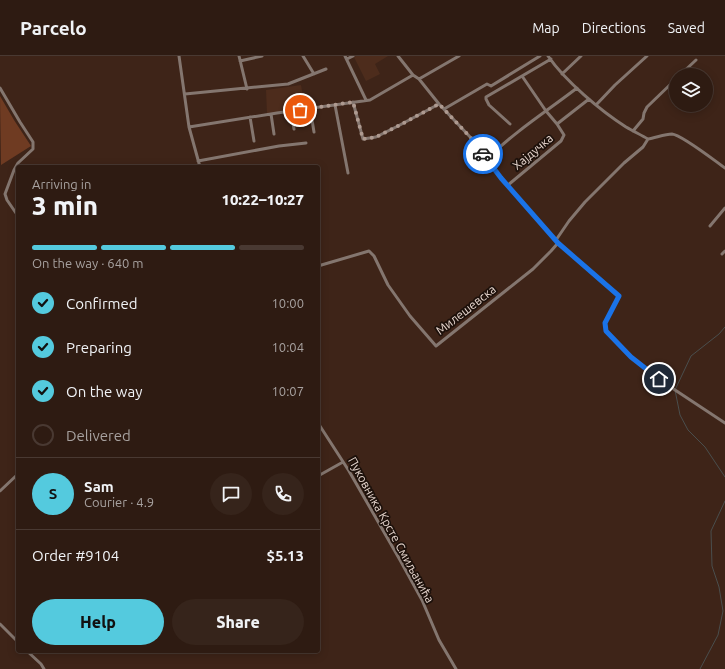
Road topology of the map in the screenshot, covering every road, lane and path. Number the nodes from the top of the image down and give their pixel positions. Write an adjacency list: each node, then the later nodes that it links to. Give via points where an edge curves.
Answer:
1 (179, 56): 26 (street)
2 (239, 56): 14 (street)
3 (262, 56): 14 (street)
4 (303, 56): 17 (street)
5 (353, 56): 11 (street)
6 (398, 56): 19 (street)
7 (459, 56): 21 (street)
8 (540, 56): 34 (street, via 491,86 487,84)
9 (581, 56): 18 (street)
10 (647, 56): 32 (street)
11 (346, 58): 28 (street)
12 (549, 58): 18 (street); 20 (street)
13 (696, 60): 15 (street)
14 (240, 61): 25 (street)
15 (687, 68)
16 (326, 69): 17 (street)
17 (314, 74): 25 (street, via 288,84)
18 (562, 74): 24 (street)
19 (413, 75): 21 (street); 28 (street)
20 (522, 76): 36 (street); 39 (street, via 486,97 490,105)
21 (419, 79): 30 (street)
22 (669, 86): 43 (street, via 647,107 643,119)
23 (0, 88): 51 (street, via 33,142 33,149)
24 (577, 88): 27 (street); 36 (street)
25 (247, 89): 26 (street)
26 (185, 94): 41 (street)
27 (589, 99): 32 (street); 40 (street, Хајдучка)
28 (366, 100): 29 (street)
29 (353, 102): 30 (street, via 363,139 376,137); 31 (street)
30 (439, 104): 34 (street)
31 (335, 105): 33 (street); 55 (street)
32 (596, 105): 43 (street)
33 (310, 108): 35 (street); 44 (street)
34 (444, 109): 49 (street)
35 (291, 111): 37 (street); 42 (street)
36 (546, 111): 40 (street); 49 (street)
37 (270, 114): 38 (street); 45 (street)
38 (250, 117): 41 (street); 47 (street)
39 (510, 124)
40 (557, 124): 56 (street, Хајдучка, via 564,134 563,138)
41 (190, 127): 50 (street)
42 (294, 129)
43 (633, 131): 46 (street)
44 (314, 132)
45 (274, 134)
46 (648, 139): 54 (street, via 677,135); 60 (street, via 644,147 585,202)
47 (254, 141)
48 (306, 143): 50 (street)
49 (487, 159): 56 (street)
50 (198, 161): 52 (street)
51 (17, 165)
52 (199, 165)
53 (16, 166): 58 (street, via 5,194)
54 (725, 168)
55 (348, 173)
56 (508, 185): 60 (street)
57 (725, 208): 59 (street)
58 (16, 213)
59 (710, 226)
60 (557, 242): 63 (street, Милешевска, via 551,252 533,269 436,346 388,285 369,251); 64 (street, via 619,296 605,323 606,331 631,357)
61 (725, 251): 62 (street)
62 (722, 254)
63 (320, 265)
64 (725, 423)
65 (320, 425): 66 (street, Пуковника Крсте Смиљанића)
66 (343, 462): 67 (street); 74 (street, Пуковника Крсте Смиљанића, via 422,600 439,640)
67 (320, 475)
68 (16, 476): 69 (street)
69 (0, 491)
70 (0, 624): 71 (street)
71 (16, 640)
72 (30, 653): 73 (street)
73 (44, 669)
74 (456, 669)

